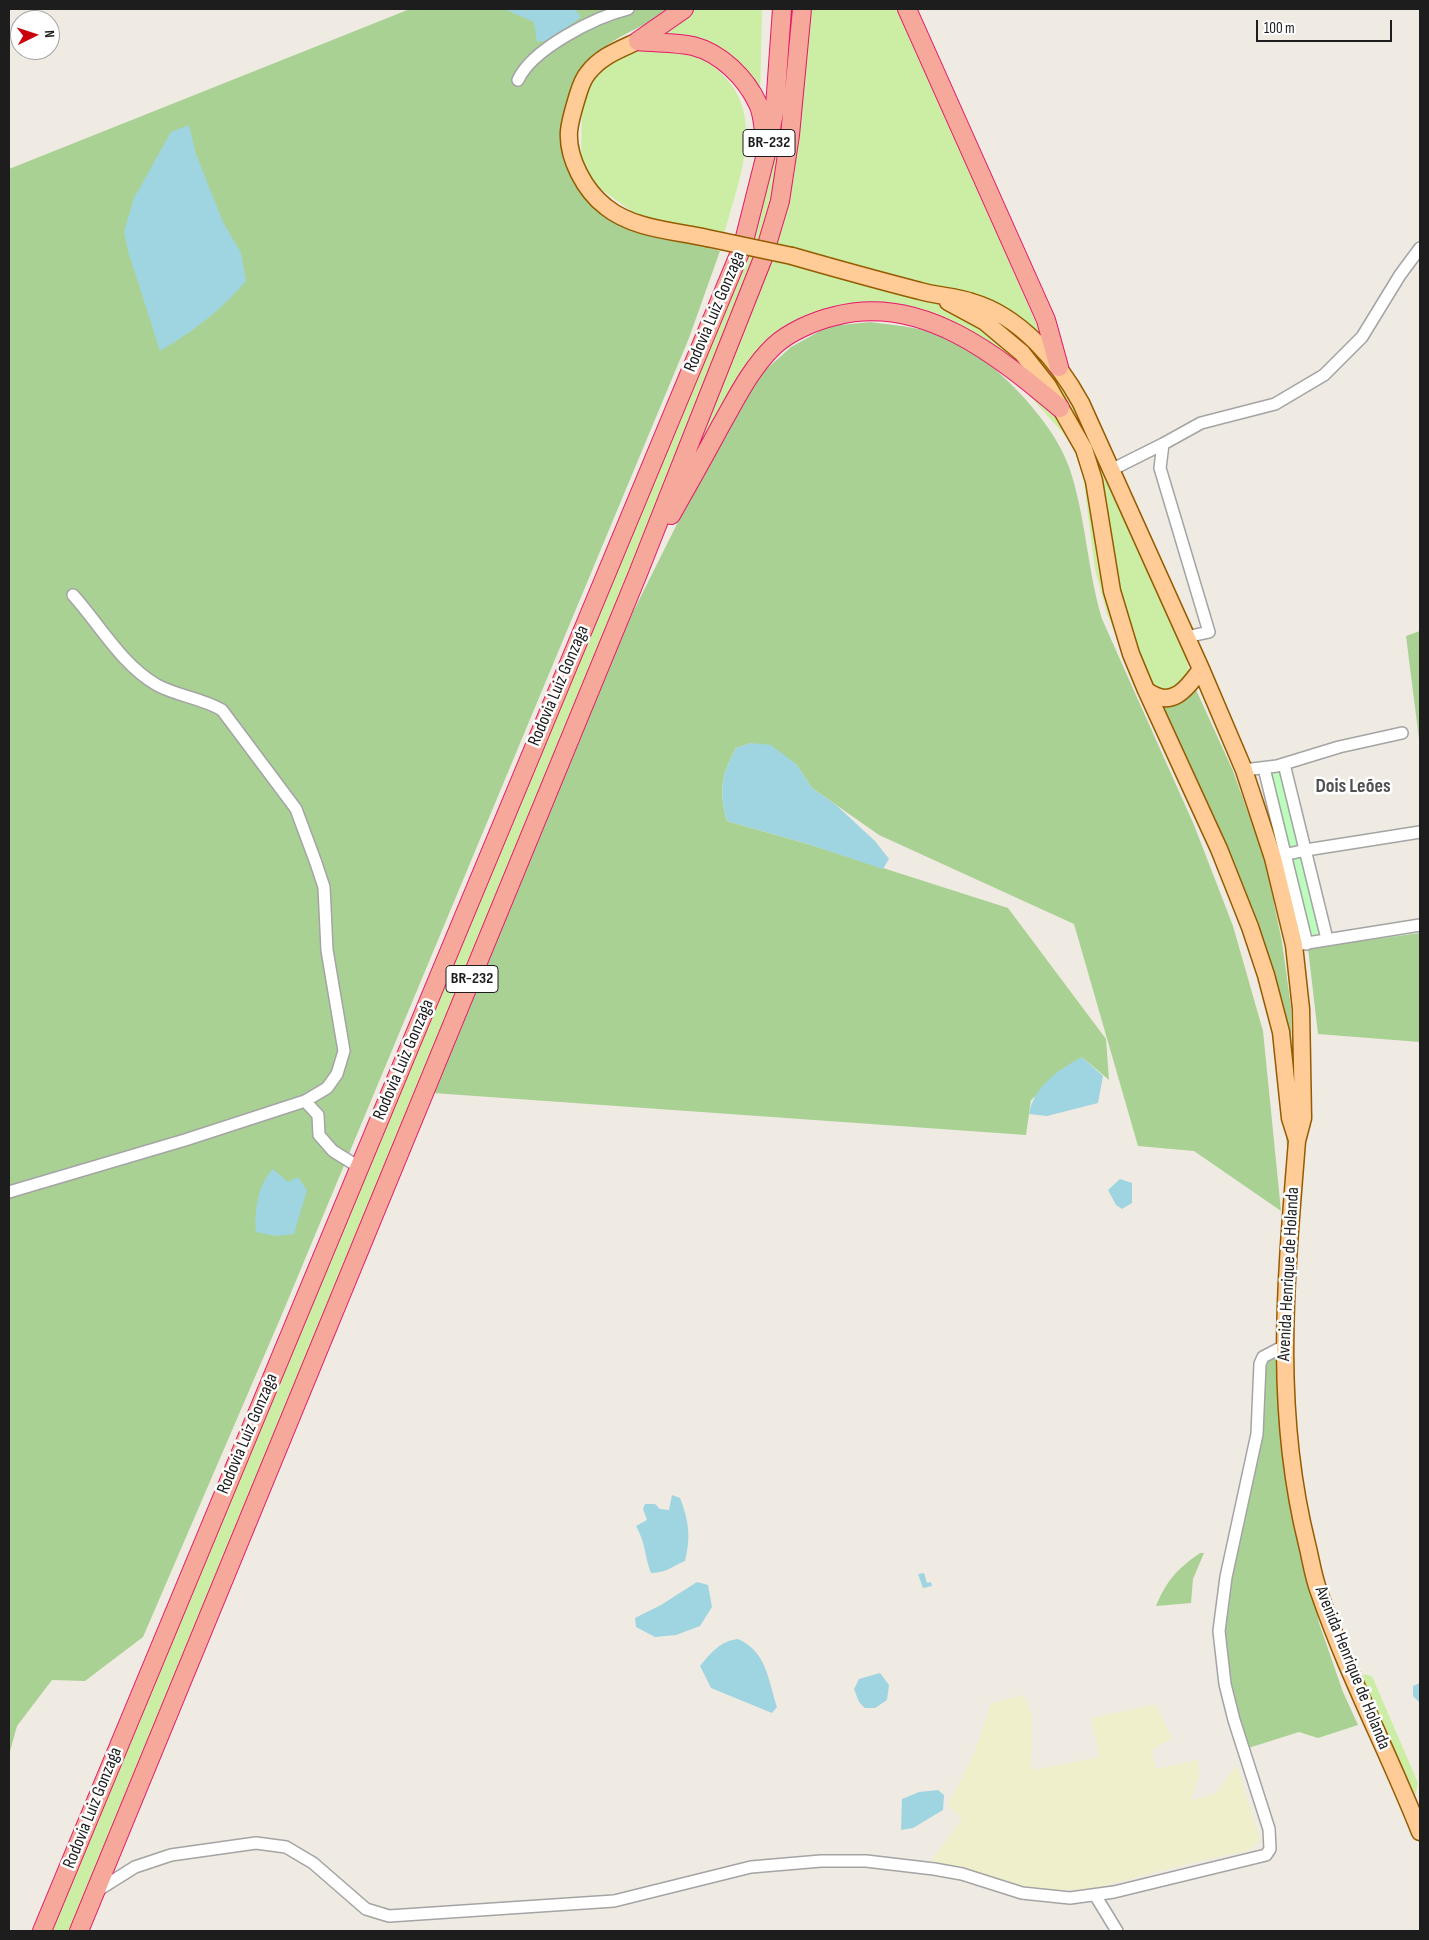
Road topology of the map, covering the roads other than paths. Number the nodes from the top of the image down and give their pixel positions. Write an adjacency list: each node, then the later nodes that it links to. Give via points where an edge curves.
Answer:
1 (628, 9): 7 (street, via 612,12 572,30 522,70)
2 (684, 9): 6 (highway)
3 (782, 9): 8 (highway, Rodovia Luiz Gonzaga / BR-232, via 775,107)
4 (802, 9): 15 (highway, Rodovia Luiz Gonzaga / BR-232, via 780,201 763,258)
5 (907, 9): 11 (highway, via 1046,320)
6 (638, 41): 8 (highway, via 692,46 730,67 745,81 759,105); 10 (main road, bridge, via 607,54 586,74 571,117 572,155 580,175 606,208 624,218 792,256)
7 (518, 80)
8 (767, 150): 32 (highway, Rodovia Luiz Gonzaga / BR-232, via 743,245)
9 (1420, 248): 13 (street, via 1362,337 1324,375 1275,404 1201,423)
10 (932, 295): 11 (main road, via 974,302 993,311 1013,323); 12 (main road, via 986,322 1005,337 1037,369)
11 (1059, 367): 14 (main road, via 1081,403)
12 (1060, 408): 15 (highway, via 985,351 936,324 910,315 878,310 818,320 775,345 748,377); 19 (main road, via 1084,449 1094,481 1112,591 1128,646)
13 (1163, 444): 14 (street); 17 (street, via 1160,468 1209,632)
14 (1111, 470): 17 (main road)
15 (637, 576): 36 (highway, Rodovia Luiz Gonzaga / BR-232)
16 (73, 595): 30 (street, via 141,674 172,692 222,710 288,796 299,816 324,887 327,950 344,1051 338,1074 327,1088)
17 (1186, 637): 18 (main road)
18 (1201, 669): 19 (main road, via 1187,688 1175,696 1161,698); 23 (main road)
19 (1146, 690): 31 (main road, via 1219,849 1250,927 1281,1032 1290,1118)
20 (1402, 733): 21 (street)
21 (1284, 764): 22 (street); 25 (street)
22 (1264, 768): 23 (street); 26 (street)
23 (1244, 770): 26 (main road)
24 (1420, 832): 25 (street)
25 (1306, 850): 26 (street); 28 (street)
26 (1280, 856): 29 (main road)
27 (1420, 925): 28 (street)
28 (1327, 939): 29 (street)
29 (1301, 945): 31 (main road, via 1303,1118)
30 (305, 1101): 32 (street, via 318,1115 319,1135 333,1151); 33 (street)
31 (1297, 1141): 34 (main road, Avenida Henrique de Holanda)
32 (359, 1167): 38 (highway, Rodovia Luiz Gonzaga / BR-232)
33 (9, 1192)
34 (1284, 1346): 35 (main road, Avenida Henrique de Holanda, via 1290,1452 1300,1516 1318,1590 1340,1649); 37 (street, via 1263,1357 1260,1364 1257,1434 1226,1577 1219,1631 1225,1684 1246,1764 1269,1829 1270,1849 1266,1855 1253,1860 1214,1866)
35 (1420, 1832)
36 (95, 1892): 37 (street, via 135,1867 171,1855 256,1843 286,1847 314,1864 366,1909 389,1916 614,1901 751,1867 821,1861 866,1861 934,1869 962,1874 1008,1890 1049,1897); 39 (highway, Rodovia Luiz Gonzaga / BR-232)
37 (1094, 1895): 40 (street)
38 (42, 1931)
39 (79, 1931)
40 (1117, 1931)

